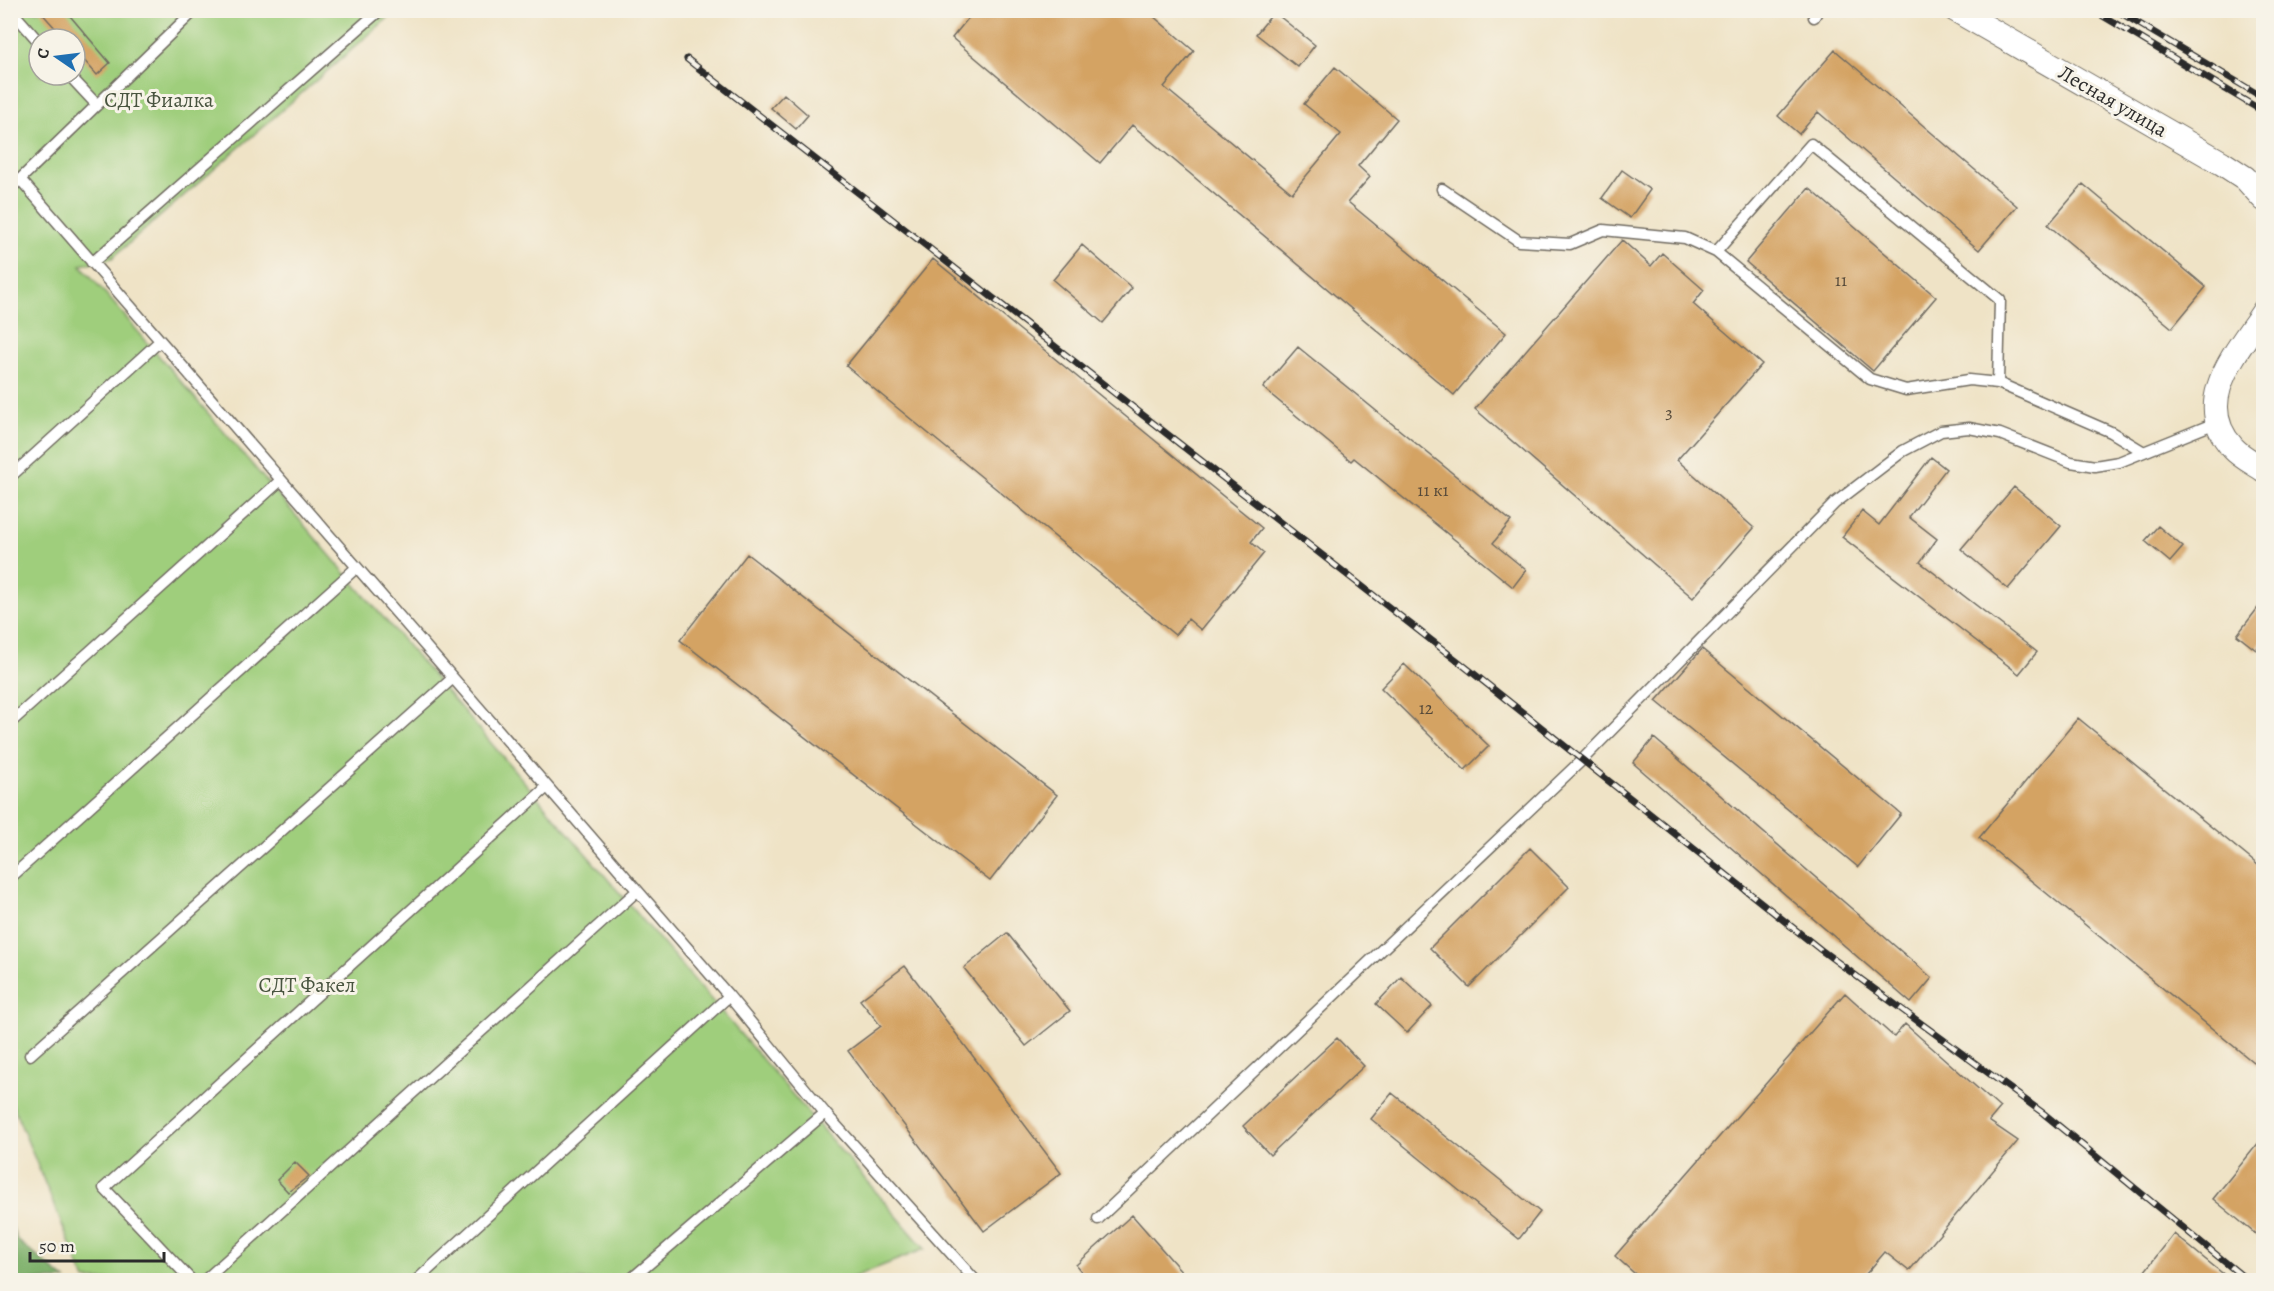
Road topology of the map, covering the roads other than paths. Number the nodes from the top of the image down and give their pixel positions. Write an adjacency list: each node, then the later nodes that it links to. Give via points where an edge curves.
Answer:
1 (11, 10): 5 (lane)
2 (195, 10): 7 (lane)
3 (380, 10): 13 (lane)
4 (1956, 10): 11 (street, Лесная улица, via 2222,163 2245,178)
5 (27, 28)
6 (80, 87): 7 (lane)
7 (97, 105): 8 (lane)
8 (20, 179): 9 (lane); 13 (lane)
9 (10, 189)
10 (1442, 189): 12 (lane, via 1519,241 1570,244 1603,230 1685,238)
11 (2264, 199)
12 (1716, 252): 16 (lane, via 1870,379 1906,390 1969,380); 16 (lane, via 1811,144 2001,300)
13 (92, 263): 15 (lane)
14 (2264, 311): 17 (street, via 2219,382)
15 (160, 341): 20 (lane); 21 (lane)
16 (1998, 383): 18 (lane, via 2111,432)
17 (2218, 422): 18 (lane); 19 (street, via 2234,450)
18 (2144, 452): 31 (lane, via 2095,466 2071,462 2000,434 1969,428 1941,431 1903,452 1835,503 1582,760)
19 (2264, 470)
20 (10, 477)
21 (281, 480): 22 (lane); 24 (lane)
22 (356, 568): 23 (lane); 26 (lane)
23 (453, 678): 25 (lane); 29 (lane)
24 (10, 723)
25 (547, 787): 27 (lane); 32 (lane, via 104,1188)
26 (10, 878)
27 (637, 891): 28 (lane); 33 (lane)
28 (729, 996): 30 (lane); 34 (lane)
29 (30, 1055)
30 (825, 1113): 35 (lane); 36 (lane)
31 (1098, 1219)
32 (191, 1281)
33 (205, 1281)
34 (417, 1281)
35 (630, 1281)
36 (975, 1281)

